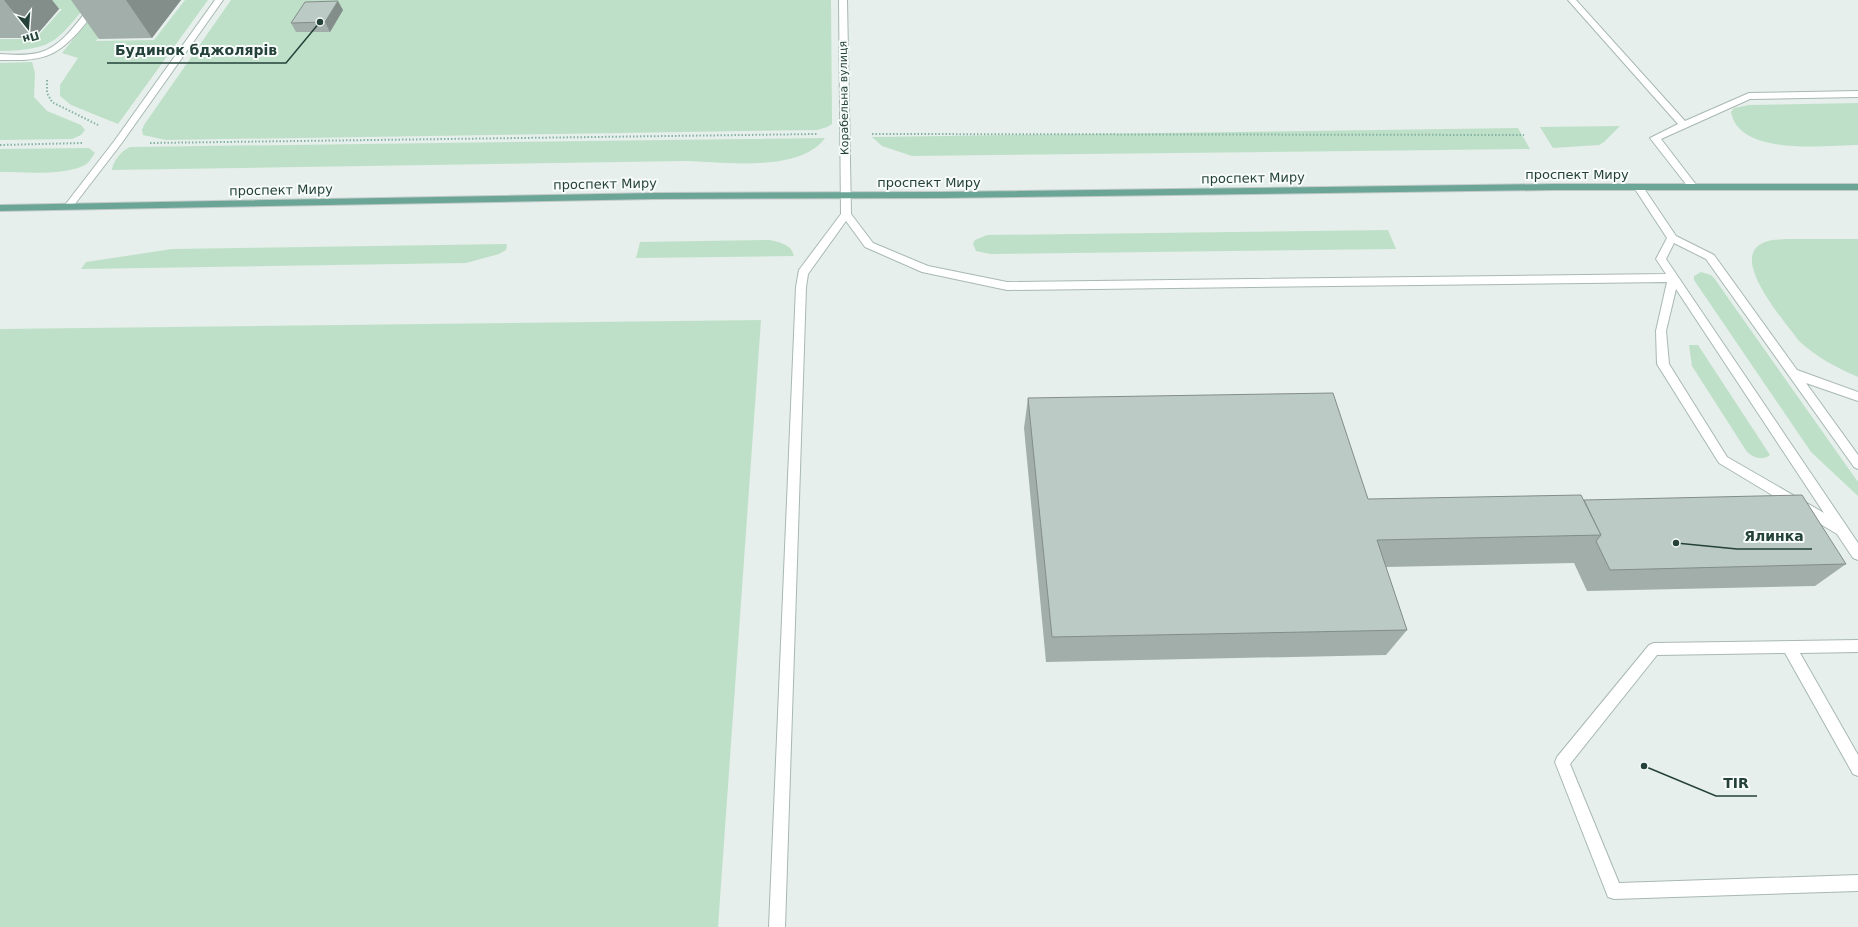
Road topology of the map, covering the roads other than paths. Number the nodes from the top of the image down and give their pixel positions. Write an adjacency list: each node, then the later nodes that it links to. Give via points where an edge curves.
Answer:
1 (99, 0): 5 (street, via 61,44 44,54)
2 (219, 0): 12 (street)
3 (843, 0): 11 (street, Корабельна вулиця)
4 (1572, 0): 7 (street)
5 (0, 57)
6 (1858, 94): 7 (street, via 1749,96)
7 (1683, 125): 9 (street, via 1655,138)
8 (1638, 186): 9 (main road, проспект Миру); 11 (main road, проспект Миру); 15 (street)
9 (1692, 186): 10 (main road, проспект Миру)
10 (1858, 187)
11 (846, 196): 12 (main road, проспект Миру, via 647,196); 14 (street, Корабельна вулиця)
12 (68, 207): 13 (main road, проспект Миру)
13 (0, 208)
14 (846, 214): 16 (street, via 869,245 926,269 1007,286); 26 (street, via 803,273 801,288)
15 (1672, 238): 16 (street, via 1661,259); 17 (street, via 1710,257)
16 (1673, 278): 20 (street); 20 (street, via 1660,331 1663,364 1723,460)
17 (1792, 373): 18 (street); 19 (street)
18 (1858, 396)
19 (1858, 464)
20 (1842, 530): 21 (street)
21 (1858, 554)
22 (1858, 646): 23 (street)
23 (1789, 647): 24 (street); 25 (street, via 1654,649 1562,762 1614,891)
24 (1858, 769)
25 (1858, 883)
26 (777, 927)

